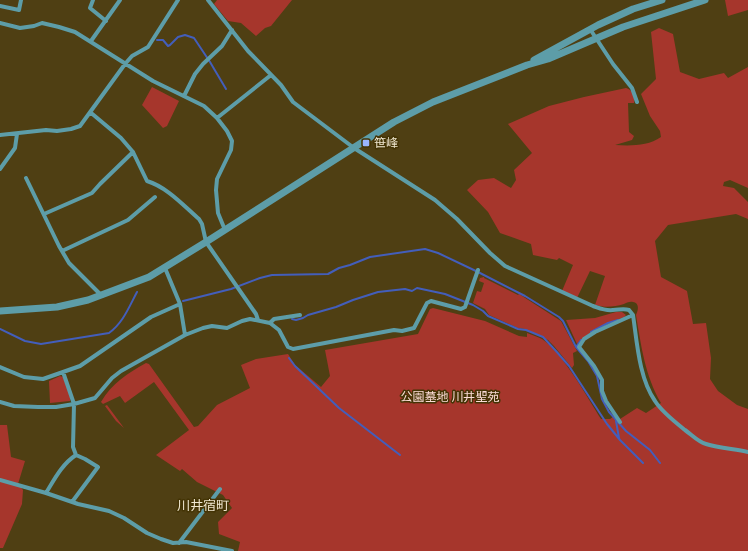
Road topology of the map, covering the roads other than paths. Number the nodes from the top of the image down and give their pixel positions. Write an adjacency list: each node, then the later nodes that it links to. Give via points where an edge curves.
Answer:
1 (21, 0): 9 (street, via 19,10)
2 (93, 0): 11 (street, via 90,8)
3 (120, 0): 11 (street)
4 (178, 0): 17 (street, via 148,47 132,56)
5 (208, 0): 14 (street)
6 (662, 0): 13 (street, via 633,9)
7 (678, 0): 10 (street)
8 (705, 0): 10 (street)
9 (0, 6)
10 (681, 8): 15 (street)
11 (106, 21): 16 (street)
12 (0, 23): 16 (street, via 20,28 42,23 59,26)
13 (590, 29): 15 (street); 18 (street)
14 (232, 30): 19 (street, via 257,62); 20 (street, via 222,46 199,69)
15 (596, 38): 18 (street, via 548,59); 21 (street, via 632,88)
16 (91, 41): 17 (street)
17 (125, 64): 20 (street); 22 (street)
18 (527, 65): 26 (street, via 433,102 394,122)
19 (271, 74): 23 (street); 26 (street, via 293,102)
20 (184, 96): 23 (street, via 204,106)
21 (637, 102)
22 (90, 112): 24 (street, via 80,126 71,129); 27 (street, via 121,138)
23 (217, 118): 32 (street, via 232,141 231,150 217,179 216,190 218,213)
24 (17, 134): 25 (street); 28 (street, via 15,148)
25 (0, 135)
26 (354, 148): 32 (street); 41 (street, via 435,200 505,266 592,306 604,310 624,308 630,310)
27 (132, 152): 31 (street, via 92,193); 33 (street, via 147,181 170,194 199,219)
28 (0, 169)
29 (26, 178): 31 (street)
30 (155, 197): 34 (street, via 128,220)
31 (44, 214): 34 (street)
32 (225, 230): 33 (street)
33 (206, 242): 35 (street); 42 (street)
34 (62, 251): 37 (street)
35 (165, 268): 37 (street); 38 (street)
36 (478, 270): 43 (street, via 465,307 461,309 431,301 426,303 414,328 293,349 288,347 279,330)
37 (102, 296): 39 (street, via 57,307)
38 (180, 304): 44 (street); 46 (street, via 151,317 80,366)
39 (0, 311)
40 (300, 315): 43 (street, via 274,319)
41 (633, 315): 49 (street, via 584,339 579,347 602,380 602,391 606,401); 50 (street, via 644,378 654,400 679,426 701,442)
42 (258, 320): 43 (street); 44 (street, via 242,321 227,328 212,326)
43 (270, 323)
44 (185, 335): 48 (street, via 121,371 95,398)
45 (0, 367): 46 (street, via 24,377 43,379)
46 (64, 372): 48 (street)
47 (0, 402): 48 (street, via 14,406 38,407)
48 (74, 404): 51 (street, via 73,447)
49 (620, 422)
50 (748, 452)
51 (76, 455): 54 (street, via 63,467); 55 (street, via 98,467)
52 (0, 480): 54 (street)
53 (220, 489): 56 (street)
54 (46, 493): 55 (street)
55 (72, 502): 56 (street, via 109,511 146,533 172,543)
56 (179, 543): 57 (street)
57 (211, 547): 58 (street); 59 (street)
58 (208, 551)
59 (232, 551)

